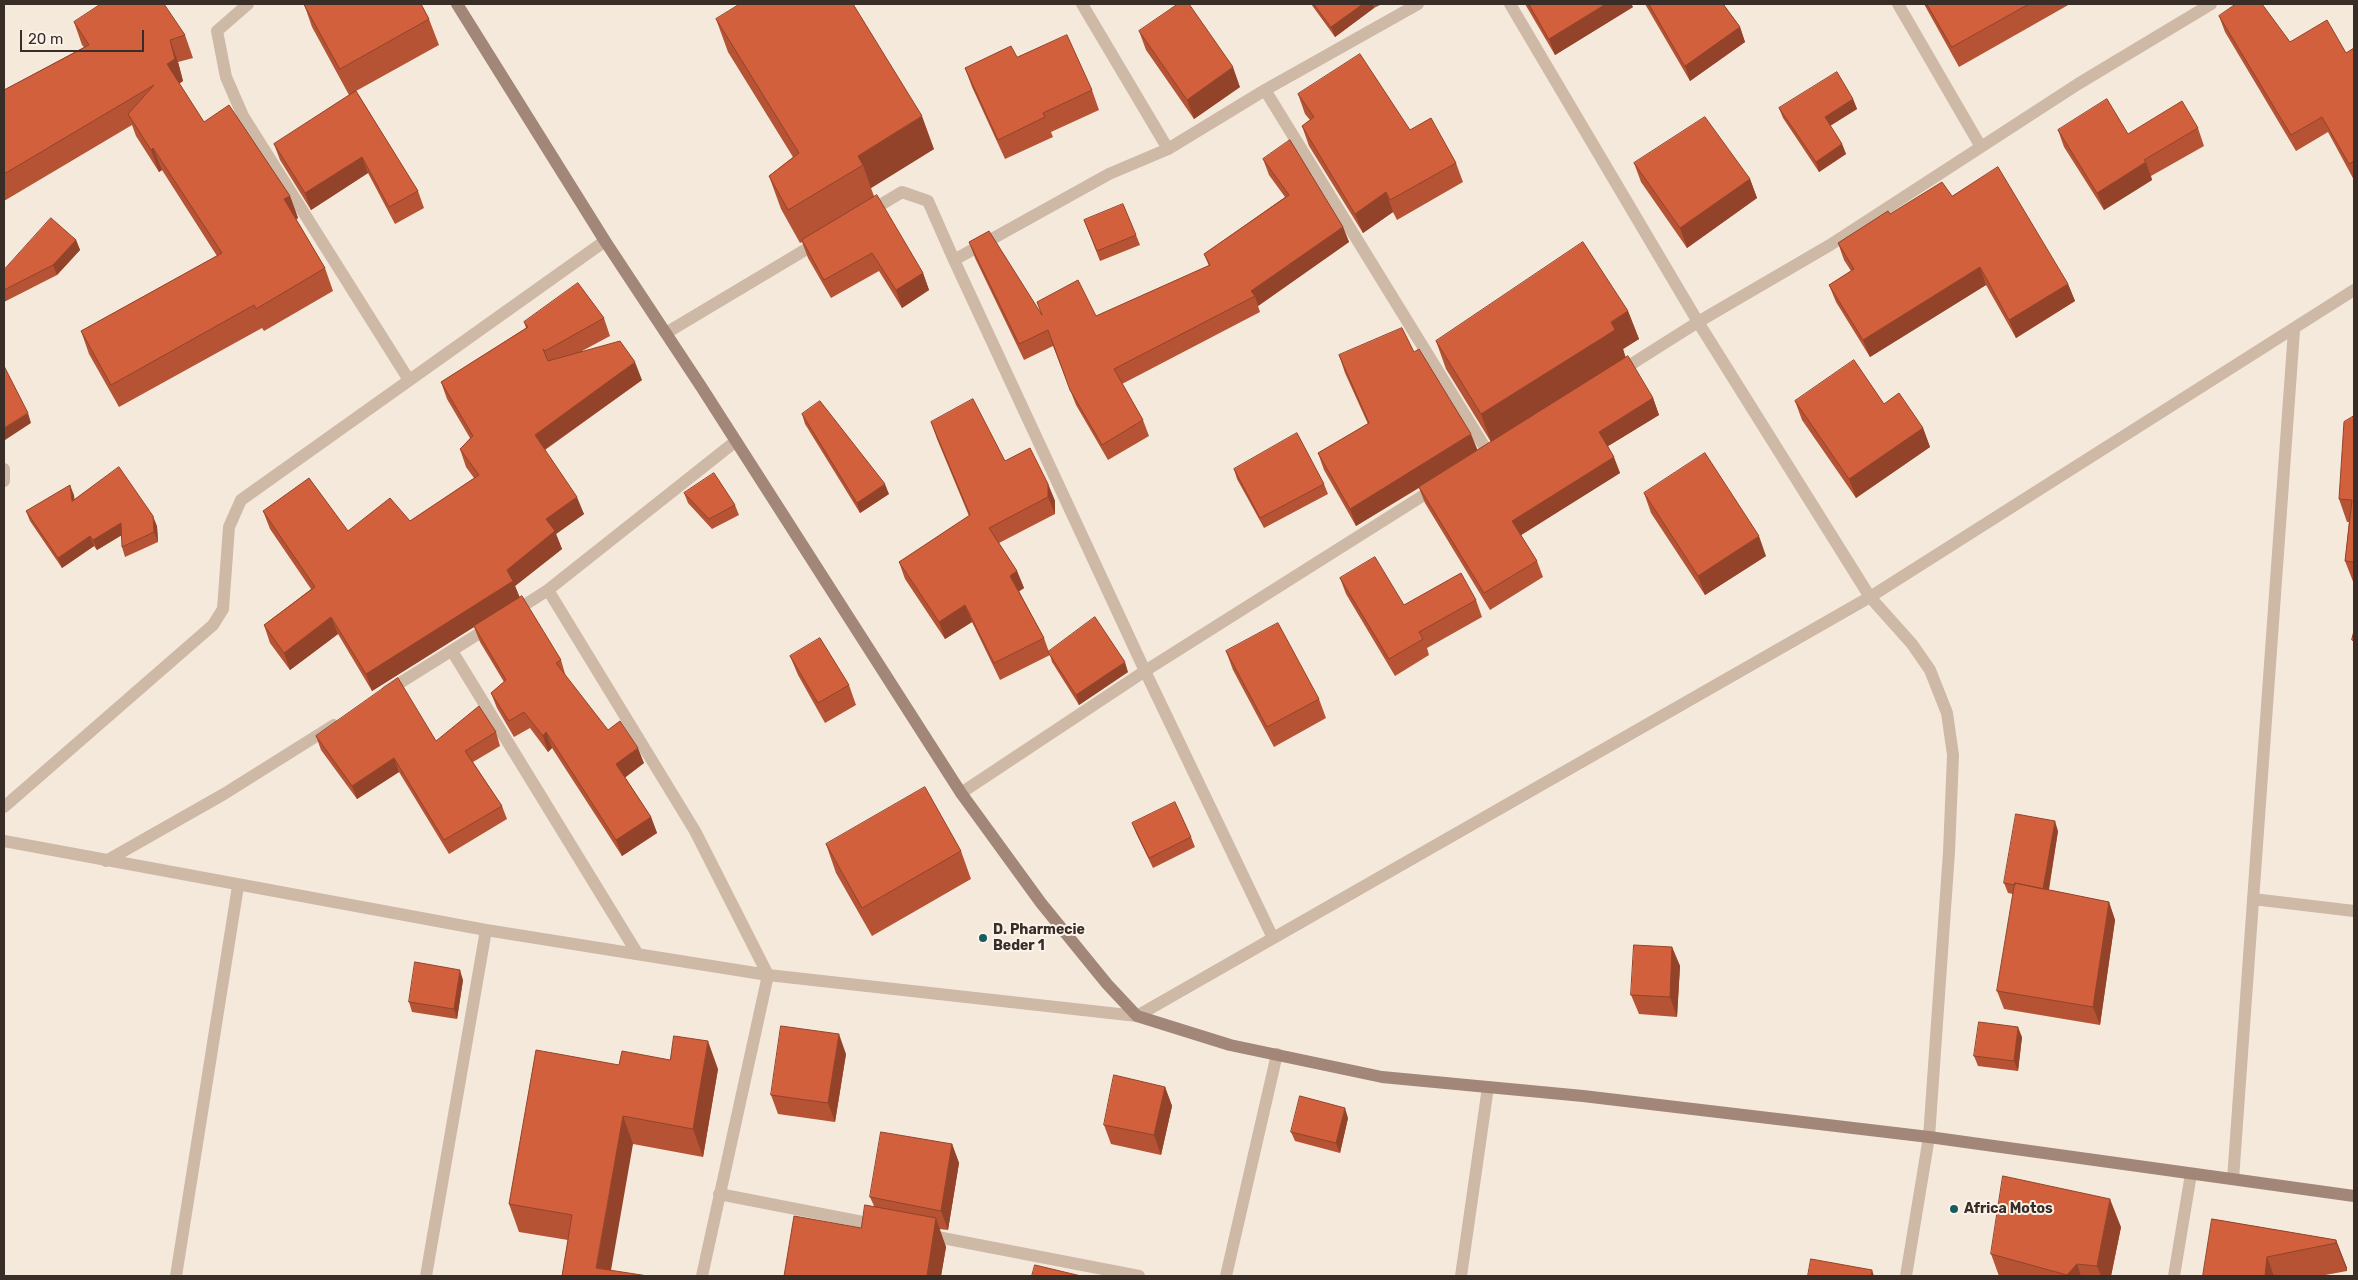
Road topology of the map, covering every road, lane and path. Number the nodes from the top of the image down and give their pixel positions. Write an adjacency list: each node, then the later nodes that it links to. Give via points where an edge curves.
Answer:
1 (248, 4): 19 (street, via 217,31 226,78 243,116)
2 (457, 4): 13 (street)
3 (1082, 4): 10 (street)
4 (1418, 4): 8 (street)
5 (1510, 4): 16 (street)
6 (1898, 4): 9 (street)
7 (2204, 6): 9 (street)
8 (1265, 90): 10 (street); 22 (street)
9 (1981, 147): 16 (street, via 1830,245)
10 (1168, 149): 14 (street, via 1109,174)
11 (860, 217): 14 (street, via 902,192 928,201)
12 (835, 232): 18 (street)
13 (605, 241): 18 (street); 19 (street)
14 (954, 260): 29 (street)
15 (2354, 290): 17 (street)
16 (1698, 322): 20 (street); 27 (street)
17 (2294, 330): 27 (street); 37 (street)
18 (666, 333): 21 (street)
19 (409, 380): 33 (street, via 241,500 229,527 223,609 212,625)
20 (1606, 380)
21 (736, 441): 26 (street); 32 (street)
22 (1489, 454)
23 (4, 469): 25 (street)
24 (1447, 480): 29 (street)
25 (4, 481)
26 (548, 590): 28 (street); 42 (street, via 695,831)
27 (1870, 597): 40 (street); 46 (street, via 1912,644 1930,670 1947,713 1953,755)
28 (452, 651): 30 (street); 41 (street)
29 (1145, 671): 32 (street); 40 (street)
30 (376, 699)
31 (342, 720): 35 (street, via 224,794)
32 (961, 794): 43 (street, via 1041,903)
33 (4, 807)
34 (4, 841): 35 (street)
35 (106, 861): 36 (street)
36 (238, 886): 39 (street); 53 (street)
37 (2253, 899): 38 (street); 48 (street)
38 (2354, 911)
39 (486, 930): 41 (street); 54 (street)
40 (1273, 938): 43 (street)
41 (637, 953): 42 (street)
42 (768, 975): 43 (street); 49 (street)
43 (1137, 1016): 44 (street, via 1230,1044)
44 (1277, 1054): 45 (street, via 1382,1077); 57 (street)
45 (1488, 1087): 46 (street); 58 (street)
46 (1929, 1137): 47 (street); 59 (street)
47 (2191, 1174): 48 (street); 60 (street)
48 (2233, 1179): 50 (street)
49 (719, 1194): 51 (street); 55 (street)
50 (2354, 1196)
51 (895, 1228)
52 (914, 1232): 56 (street)
53 (176, 1276)
54 (426, 1276)
55 (702, 1276)
56 (1139, 1276)
57 (1226, 1276)
58 (1461, 1276)
59 (1906, 1276)
60 (2174, 1276)

